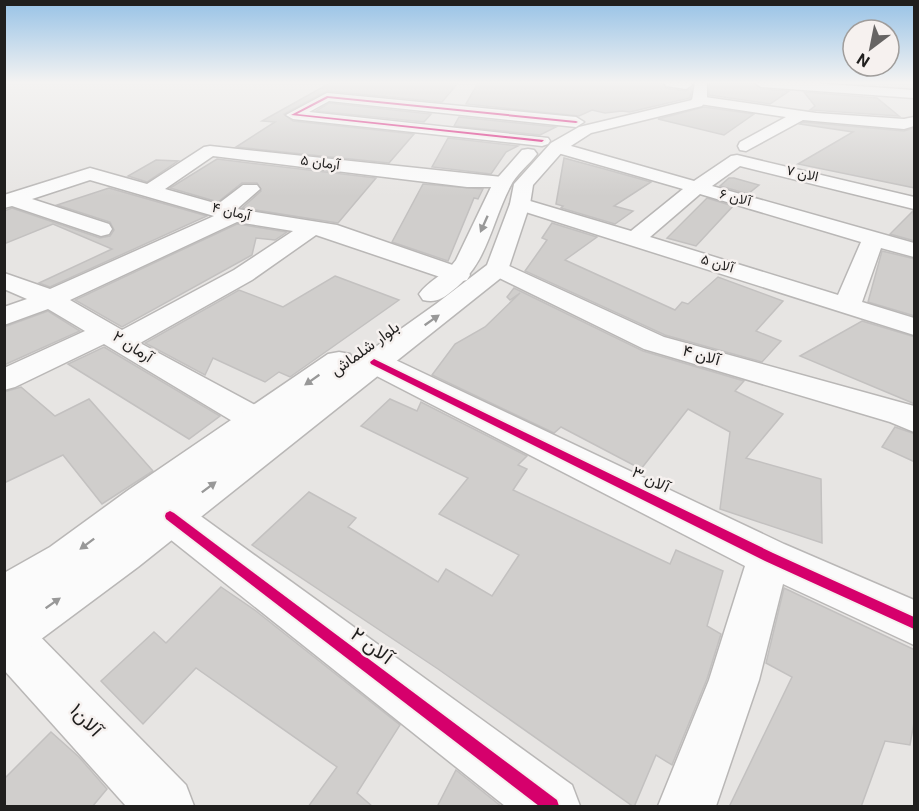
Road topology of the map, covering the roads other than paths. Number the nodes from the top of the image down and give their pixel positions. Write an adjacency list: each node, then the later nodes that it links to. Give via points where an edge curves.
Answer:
1 (354, 121): 7 (street, آلان ۶)
2 (381, 121): 7 (street)
3 (584, 121): 9 (street, بلوار شلماش)
4 (619, 121): 9 (street, بلوار شلماش)
5 (790, 121): 10 (street)
6 (872, 121): 8 (street)
7 (377, 123): 9 (street, آلان ۶)
8 (911, 124)
9 (549, 144): 11 (street, آلان ۶); 14 (street, بلوار شلماش, via 524,184)
10 (746, 146)
11 (696, 188): 16 (street, الان ۷, via 737,160); 20 (street, آلان ۶); 21 (street, الان ۷)
12 (250, 189): 17 (street)
13 (149, 191): 14 (street, آرمان ۵, via 210,151 467,181); 15 (street, آرمان ۴, via 90,174); 17 (street, آرمان ۴)
14 (511, 193): 21 (street, آلان ۵); 23 (street, بلوار شلماش); 24 (street, بلوار شلماش, one-way to 24)
15 (8, 200): 19 (street)
16 (915, 202)
17 (227, 213): 18 (street, آرمان ۴); 26 (street)
18 (313, 227): 24 (street, آرمان ۴); 30 (street, via 243,275)
19 (101, 229)
20 (874, 237): 22 (street, آلان ۶); 27 (street)
21 (634, 240): 27 (street, آلان ۵)
22 (915, 250)
23 (498, 268): 31 (street, بلوار شلماش, one-way to 23); 34 (street, آلان ۴, via 654,343)
24 (458, 275): 33 (street, بلوار شلماش, one-way to 33)
25 (4, 280): 26 (street)
26 (50, 299): 28 (street); 30 (street)
27 (847, 306): 29 (street, آلان ۵)
28 (4, 317)
29 (915, 327)
30 (113, 338): 32 (street, آرمان ۲); 33 (street, آرمان ۲)
31 (374, 362): 35 (street, بلوار شلماش, one-way to 31); 36 (street, آلان ۳)
32 (4, 380)
33 (256, 420): 35 (street, بلوار شلماش)
34 (915, 420)
35 (156, 509): 38 (street, بلوار شلماش); 40 (street, آلان ۲)
36 (769, 557): 37 (street, آلان ۳); 41 (street, via 734,680)
37 (915, 623)
38 (5, 624): 39 (street, آلان۱)
39 (165, 807)
40 (550, 807)
41 (687, 807)

